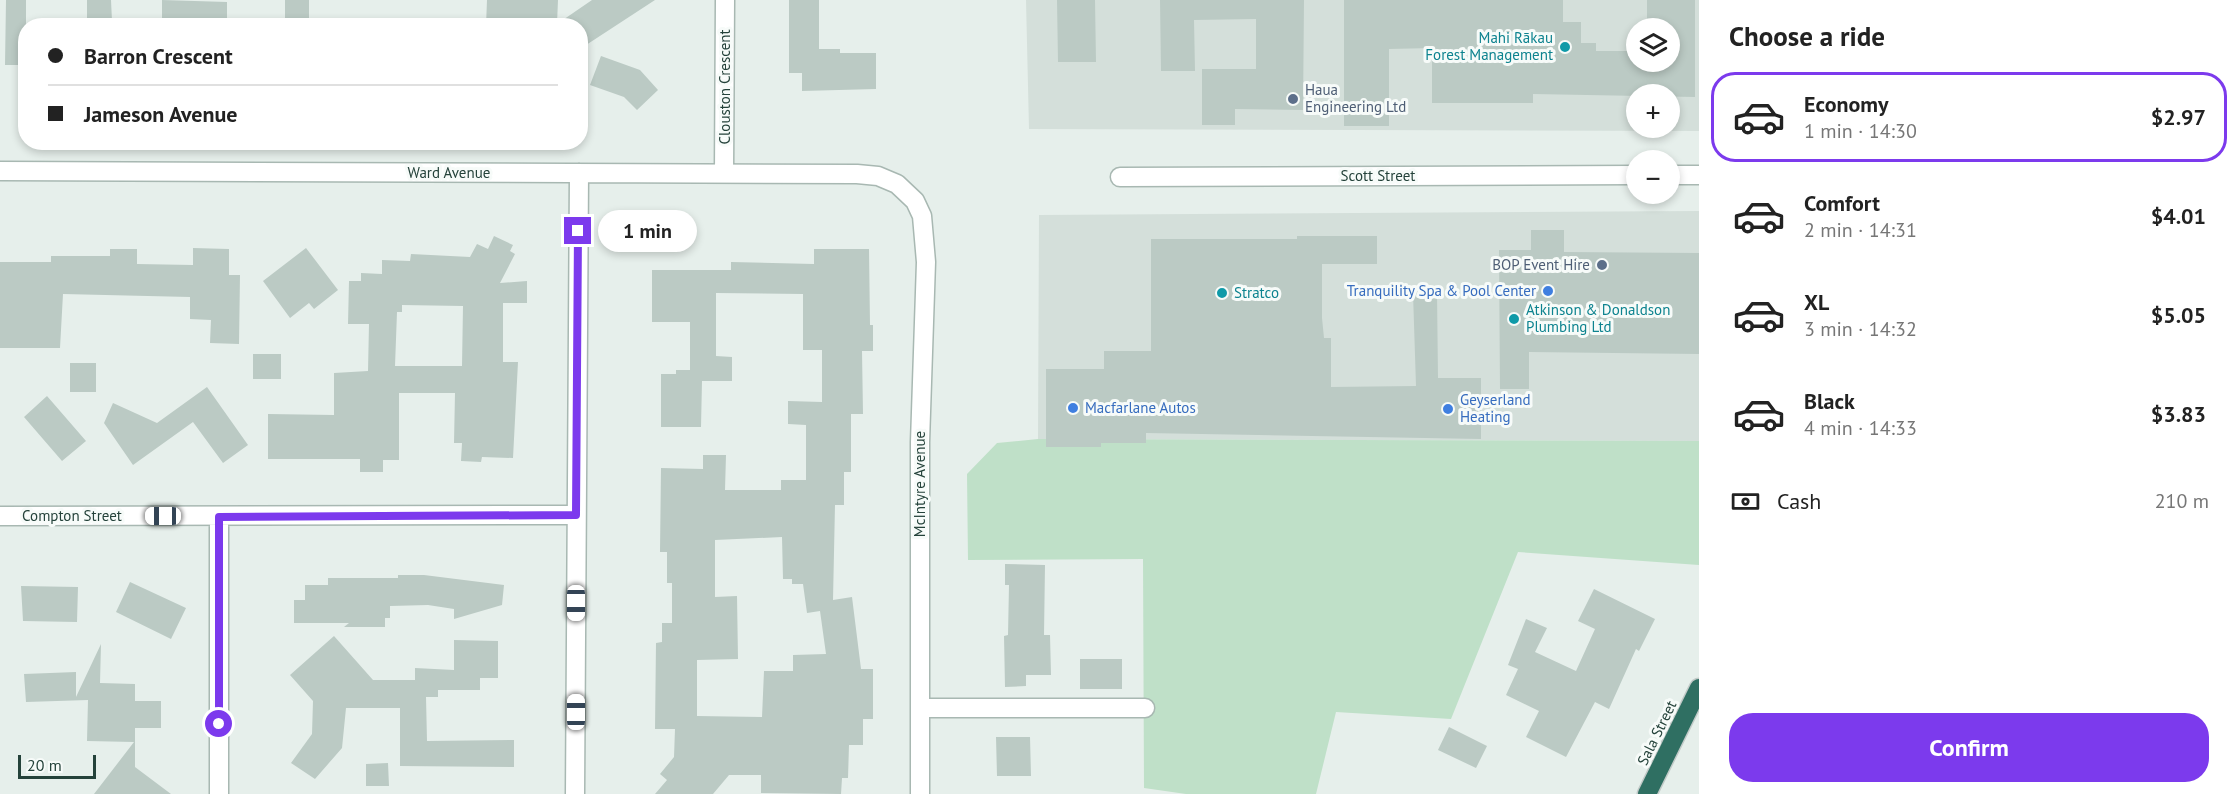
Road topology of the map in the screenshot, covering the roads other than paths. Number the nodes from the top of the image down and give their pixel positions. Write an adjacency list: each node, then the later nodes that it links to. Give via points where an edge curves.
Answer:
1 (725, 0): 4 (street, Clouston Crescent)
2 (0, 171): 3 (street, Ward Avenue)
3 (579, 173): 4 (street, Ward Avenue); 10 (street)
4 (724, 173): 9 (street, Ward Avenue, via 857,174 878,176)
5 (1626, 175): 8 (street, Scott Street)
6 (1680, 175): 7 (street)
7 (1699, 175)
8 (1120, 177)
9 (897, 184): 14 (street, McIntyre Avenue, via 915,201 922,216 926,262 920,442)
10 (576, 515): 12 (street, Compton Street); 17 (street)
11 (0, 516): 12 (street, Compton Street)
12 (219, 517): 16 (street)
13 (1699, 688): 19 (highway, Sala Street)
14 (920, 708): 15 (street); 18 (street, McIntyre Avenue)
15 (1146, 708)
16 (219, 794)
17 (575, 794)
18 (920, 794)
19 (1647, 794)

